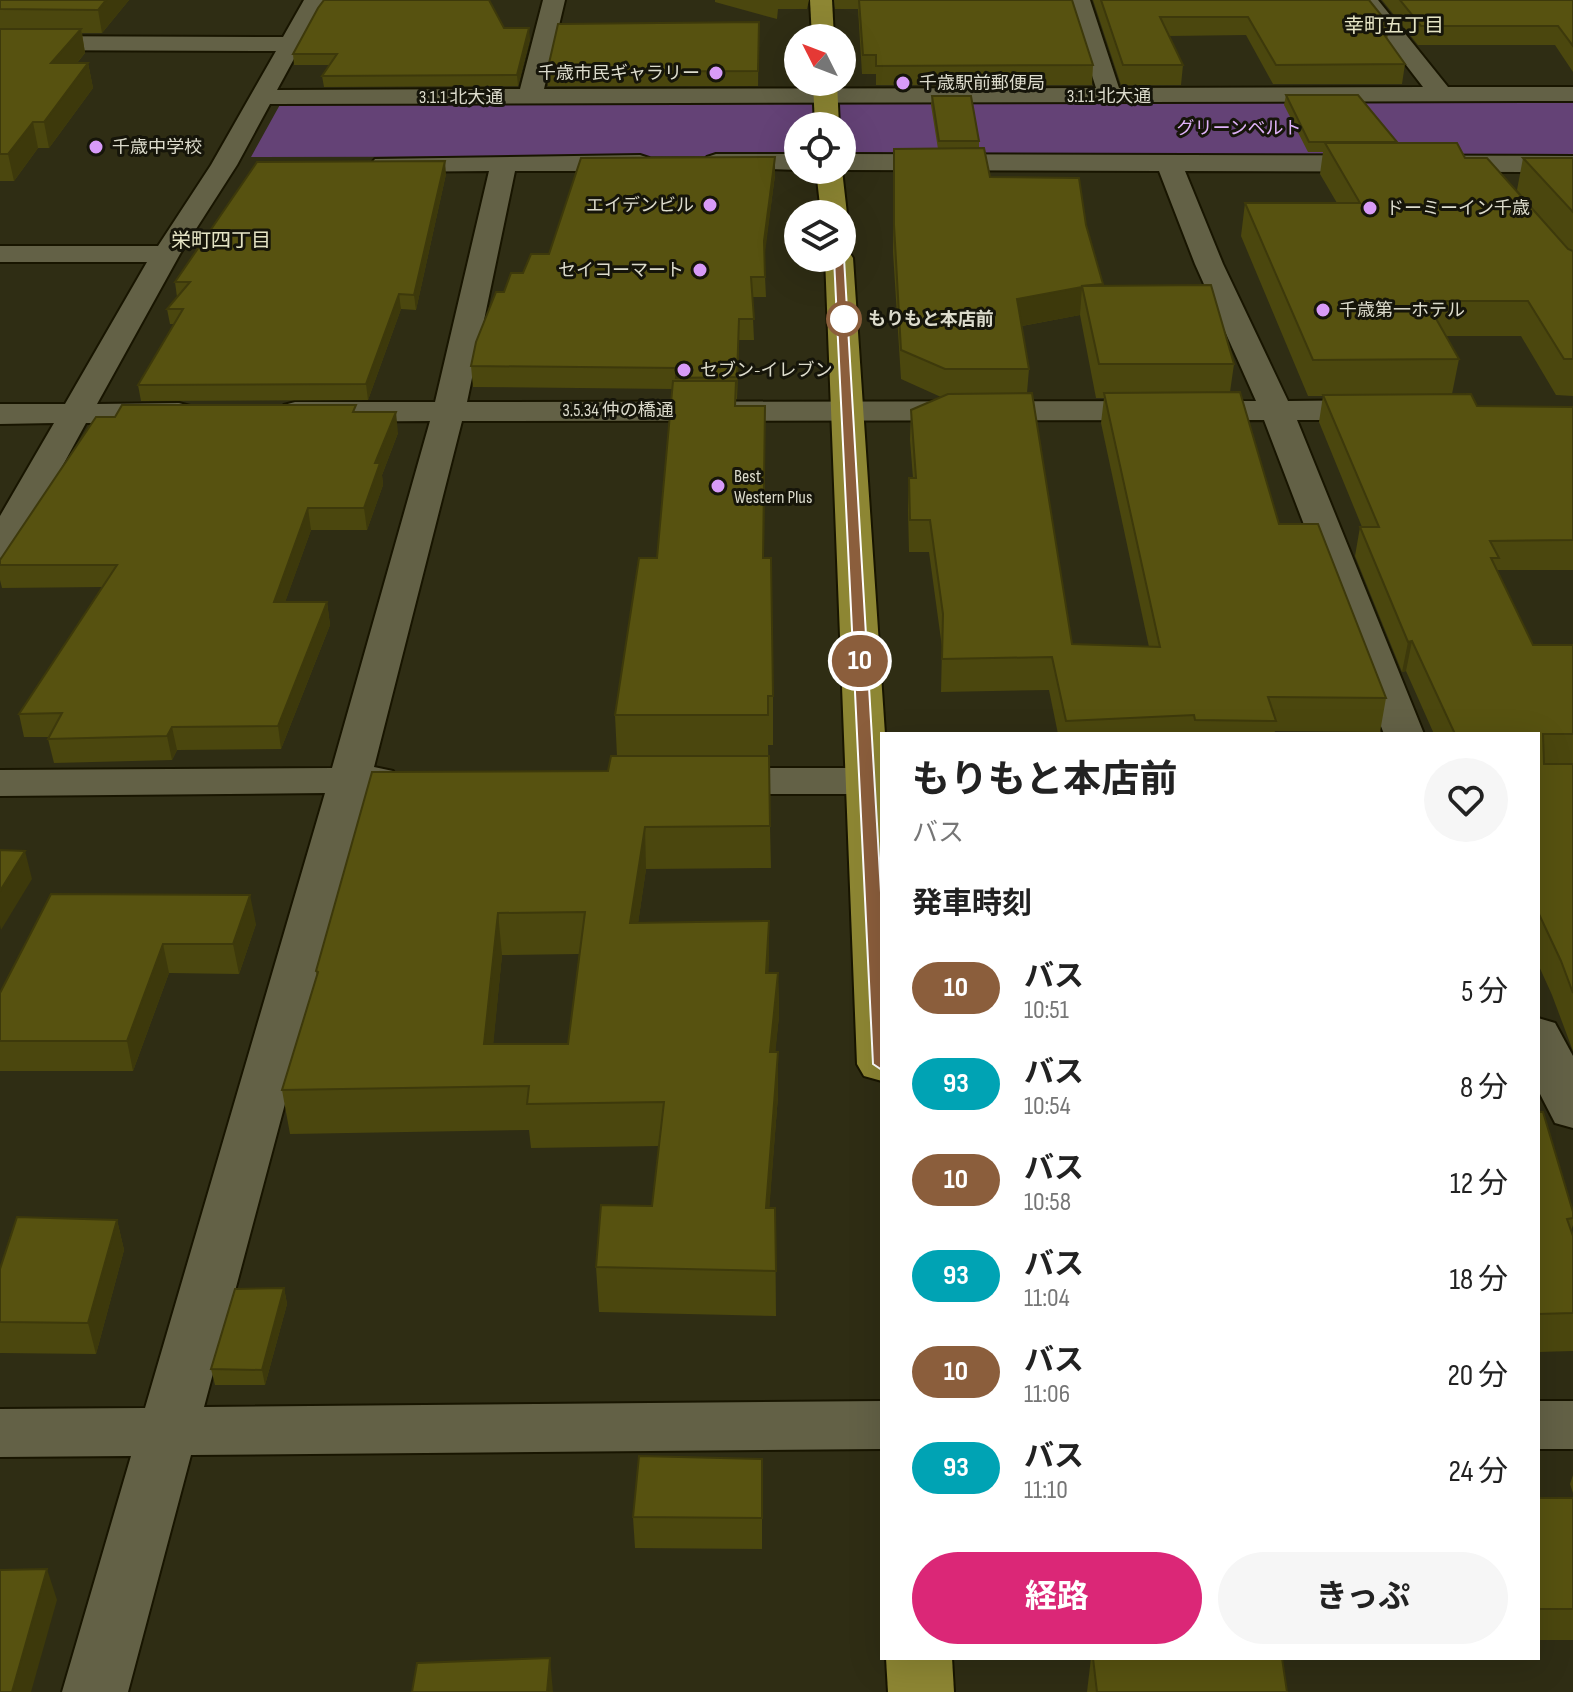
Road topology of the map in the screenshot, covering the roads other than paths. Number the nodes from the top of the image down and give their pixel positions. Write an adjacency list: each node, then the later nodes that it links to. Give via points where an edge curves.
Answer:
1 (315, 0): 8 (street)
2 (554, 0): 15 (street)
3 (821, 0): 6 (highway)
4 (1079, 0): 13 (street)
5 (1367, 0): 11 (street)
6 (822, 24)
7 (0, 43): 8 (street)
8 (288, 44): 14 (street)
9 (784, 90): 15 (street, 3.1.1 北大通)
10 (856, 90): 13 (street, 3.1.1 北大通)
11 (1440, 93): 12 (street, 3.1.1 北大通); 13 (street, 3.1.1 北大通)
12 (1573, 94)
13 (1110, 96)
14 (261, 97): 15 (street, 3.1.1 北大通); 25 (street)
15 (530, 97)
16 (784, 162): 21 (street)
17 (856, 162): 18 (street)
18 (1169, 162): 23 (street); 34 (street)
19 (504, 163): 20 (street); 22 (street); 31 (street)
20 (659, 163)
21 (690, 163)
22 (364, 164)
23 (1476, 164): 24 (street); 27 (street)
24 (1573, 164)
25 (224, 165): 26 (street); 29 (street)
26 (255, 165)
27 (1498, 187)
28 (0, 254): 29 (street)
29 (166, 254): 38 (street)
30 (840, 272): 32 (highway)
31 (449, 410): 32 (street, 3.5.34 仲の橋通); 36 (street, 3.5.34 仲の橋通); 41 (street)
32 (849, 410): 34 (street, 3.5.34 仲の橋通); 44 (highway)
33 (1402, 410): 34 (street, 3.5.34 仲の橋通)
34 (1277, 411): 40 (street)
35 (216, 412): 38 (street)
36 (262, 412)
37 (0, 414): 38 (street)
38 (76, 414): 39 (street)
39 (0, 547)
40 (1403, 732)
41 (350, 780): 42 (street); 45 (street); 53 (street)
42 (412, 780)
43 (675, 781): 44 (street)
44 (874, 781): 46 (highway)
45 (0, 783)
46 (880, 993)
47 (1540, 1038): 48 (street)
48 (1573, 1111)
49 (880, 1425): 53 (street)
50 (1540, 1425): 51 (street)
51 (1573, 1425)
52 (0, 1433): 53 (street)
53 (169, 1433): 55 (street)
54 (919, 1660): 56 (highway)
55 (95, 1692)
56 (921, 1692)

